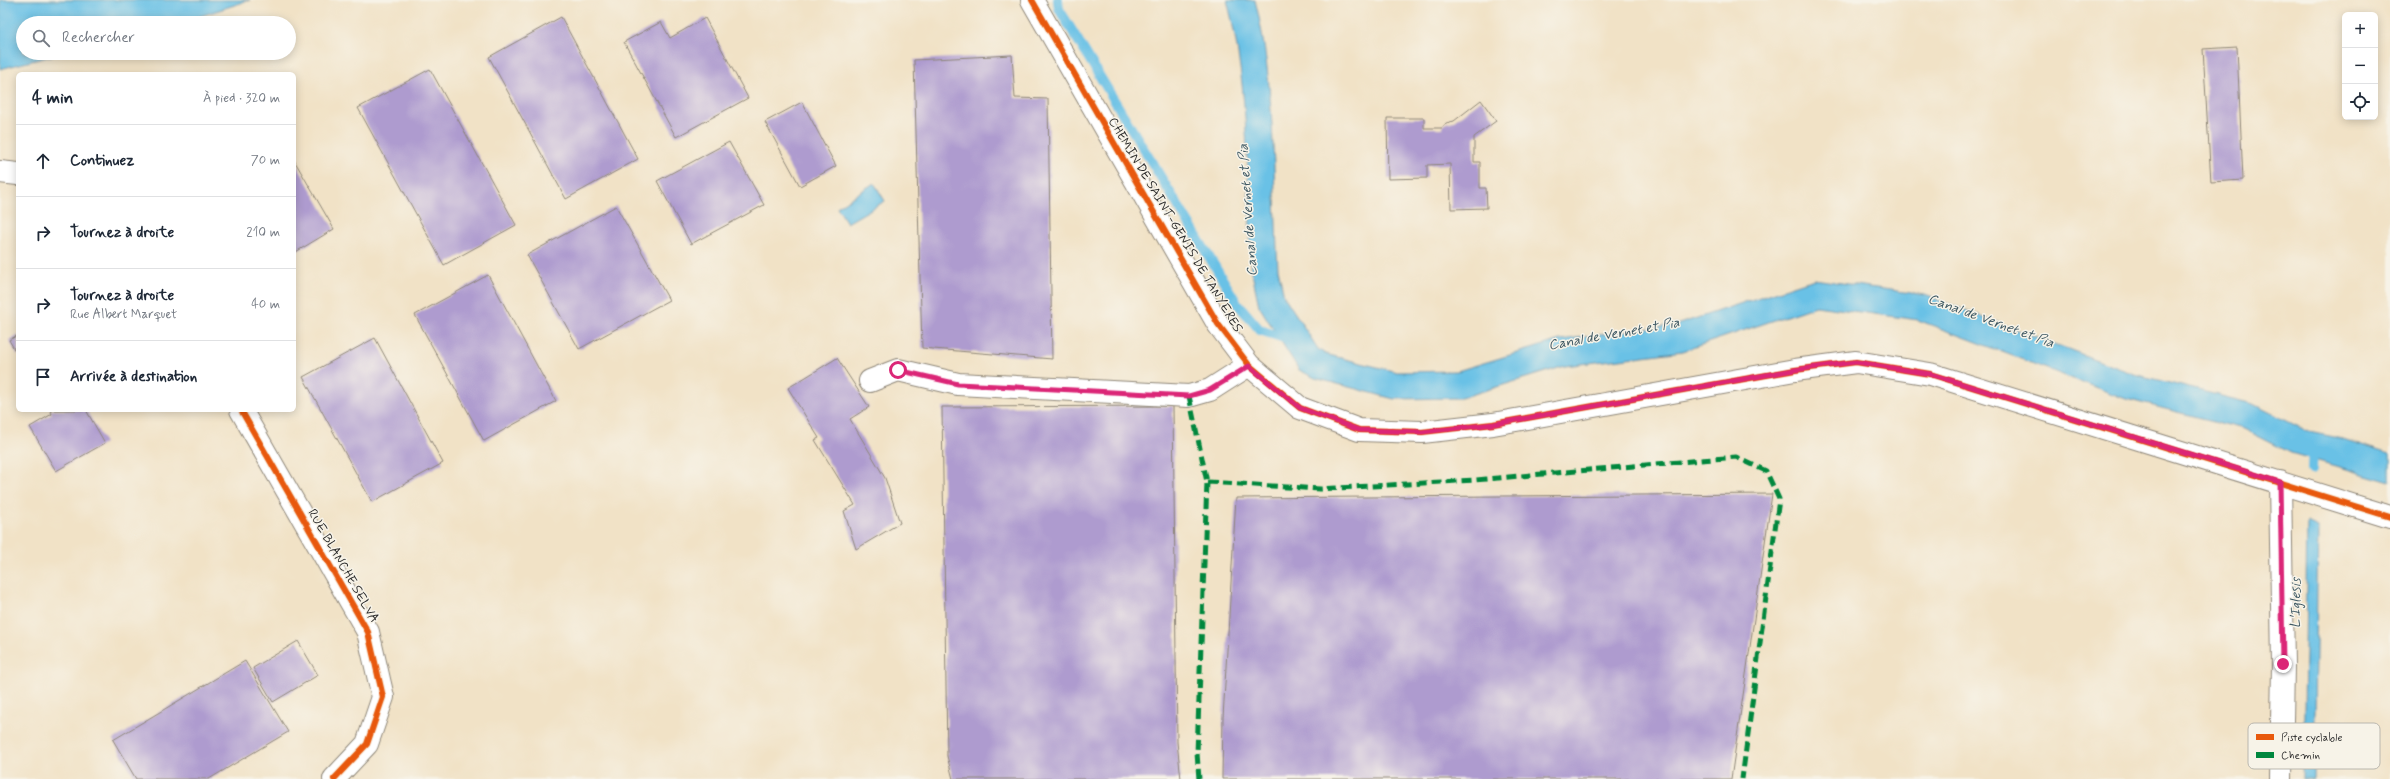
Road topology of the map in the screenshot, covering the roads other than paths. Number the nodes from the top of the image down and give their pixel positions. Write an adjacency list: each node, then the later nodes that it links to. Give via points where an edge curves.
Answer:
1 (1032, 0): 4 (street, CHEMIN DE SAINT-GENIS DE TANYERES, via 1218,324)
2 (0, 172): 3 (street)
3 (16, 174)
4 (1249, 366): 5 (street, via 1210,390 1189,396 958,384 898,370); 7 (street, CHEMIN DE SAINT-GENIS DE TANYERES, via 1300,408 1359,430 1422,432 1494,424 1794,370 1856,362 1930,374)
5 (870, 381)
6 (241, 412): 11 (street, RUE BLANCHE SELVA, via 368,632 383,697 367,744)
7 (2280, 482): 8 (street, CHEMIN DE SAINT-GENIS DE TANYERES); 9 (street)
8 (2390, 517)
9 (2282, 723)
10 (2281, 769): 12 (street)
11 (334, 779)
12 (2281, 779)

